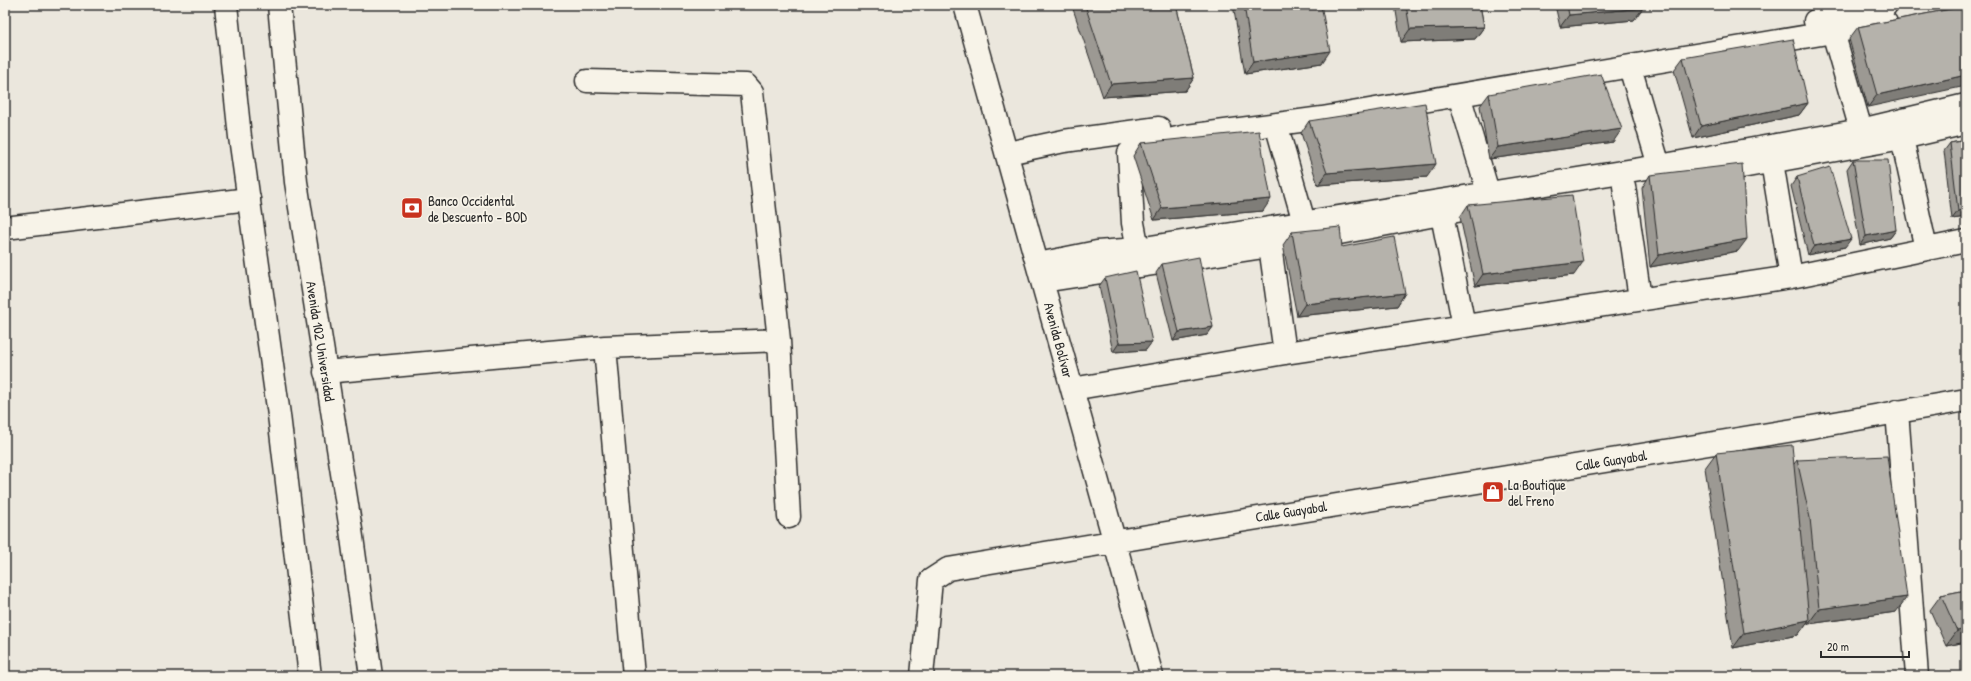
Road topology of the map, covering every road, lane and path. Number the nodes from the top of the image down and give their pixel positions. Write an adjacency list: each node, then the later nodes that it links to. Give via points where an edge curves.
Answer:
1 (226, 5): 20 (street)
2 (279, 5): 35 (street, Avenida 102 Universidad, via 296,182)
3 (965, 5): 15 (street, Avenida Bolívar)
4 (1886, 5): 15 (street, via 1683,49 1375,98 1064,141)
5 (1909, 19): 6 (street)
6 (1833, 32): 7 (street); 13 (street)
7 (1630, 67): 9 (street); 17 (street)
8 (587, 82): 32 (street, via 746,85 750,89)
9 (1459, 95): 12 (street); 19 (street)
10 (1966, 105): 13 (street)
11 (1966, 123): 14 (street)
12 (1276, 124): 22 (street); 26 (street, via 1187,136 1131,149 1129,153 1133,223)
13 (1861, 130): 17 (street)
14 (1902, 138): 16 (street); 27 (street)
15 (1008, 153): 28 (street, Avenida Bolívar)
16 (1772, 162): 18 (street); 29 (street)
17 (1659, 166): 19 (street)
18 (1624, 186): 21 (street, via 1490,204); 30 (street)
19 (1488, 192): 22 (street)
20 (249, 199): 23 (street); 41 (street, via 279,415)
21 (1442, 215): 25 (street); 31 (street)
22 (1304, 222): 26 (street)
23 (5, 228)
24 (1966, 241): 27 (street)
25 (1270, 246): 28 (street); 34 (street)
26 (1138, 249): 28 (street, via 1097,252)
27 (1926, 249): 29 (street)
28 (1041, 273): 36 (street, Avenida Bolívar)
29 (1791, 277): 30 (street)
30 (1640, 299): 31 (street)
31 (1464, 326): 34 (street)
32 (779, 340): 33 (street); 39 (street)
33 (605, 347): 35 (street); 43 (street)
34 (1285, 353): 36 (street)
35 (325, 372): 42 (street, Avenida 102 Universidad, via 351,530)
36 (1072, 389): 40 (street, Avenida Bolívar)
37 (1966, 400): 38 (street, Calle Guayabal)
38 (1897, 412): 40 (street, Calle Guayabal); 46 (street)
39 (789, 517)
40 (1114, 540): 44 (street, Calle Guayabal, via 948,569 931,580); 45 (street, Avenida Bolívar)
41 (310, 676)
42 (371, 676)
43 (634, 676)
44 (922, 676)
45 (1152, 676)
46 (1917, 676)

